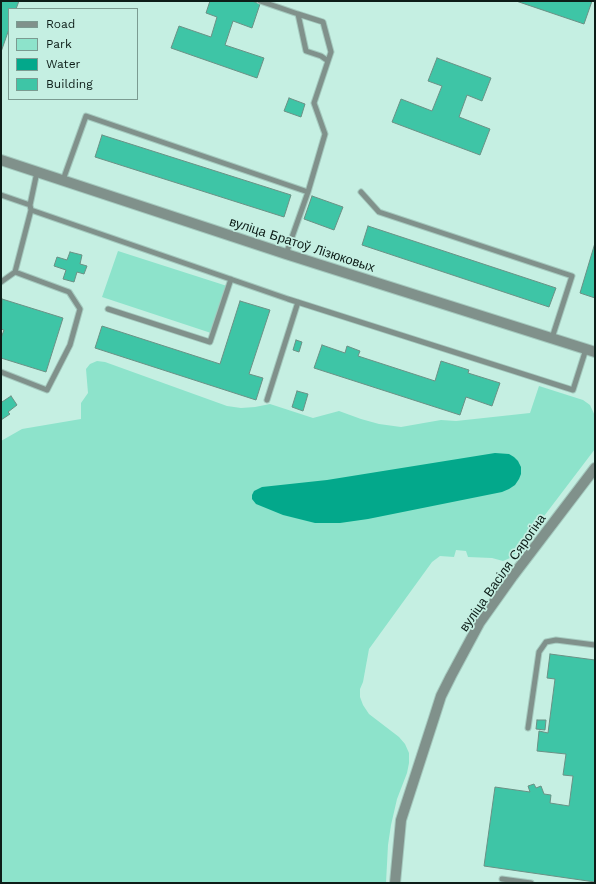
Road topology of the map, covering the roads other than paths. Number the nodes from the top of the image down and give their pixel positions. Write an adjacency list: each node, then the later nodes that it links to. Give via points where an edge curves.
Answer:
1 (260, 1): 2 (lane)
2 (298, 14): 3 (lane, via 306,51); 3 (lane, via 323,22 331,52)
3 (328, 61): 7 (lane, via 314,103 325,134)
4 (1, 160): 5 (street, вуліца Братоў Лізюковых)
5 (37, 172): 6 (street, вуліца Братоў Лізюковых); 10 (lane)
6 (63, 180): 7 (lane, via 86,116); 11 (street, вуліца Братоў Лізюковых)
7 (308, 192): 11 (lane)
8 (361, 192): 17 (lane, via 379,212 572,276)
9 (1, 195): 10 (lane)
10 (31, 207): 12 (lane); 13 (lane)
11 (286, 254): 17 (street, вуліца Братоў Лізюковых)
12 (15, 272): 14 (lane); 19 (lane, via 69,292 80,309 70,345 47,390)
13 (231, 279): 15 (lane); 16 (lane, via 210,342)
14 (1, 282)
15 (298, 302): 18 (lane, via 573,390); 20 (lane)
16 (108, 309)
17 (552, 338): 18 (street, вуліца Братоў Лізюковых)
18 (590, 351)
19 (1, 372)
20 (266, 400)
21 (595, 468): 25 (street, вуліца Васіля Сярогіна, via 480,622 451,676 436,711 401,820)
22 (595, 645): 23 (lane, via 556,640 546,642 539,652)
23 (528, 728)
24 (502, 879): 26 (lane)
25 (395, 883)
26 (531, 883)

